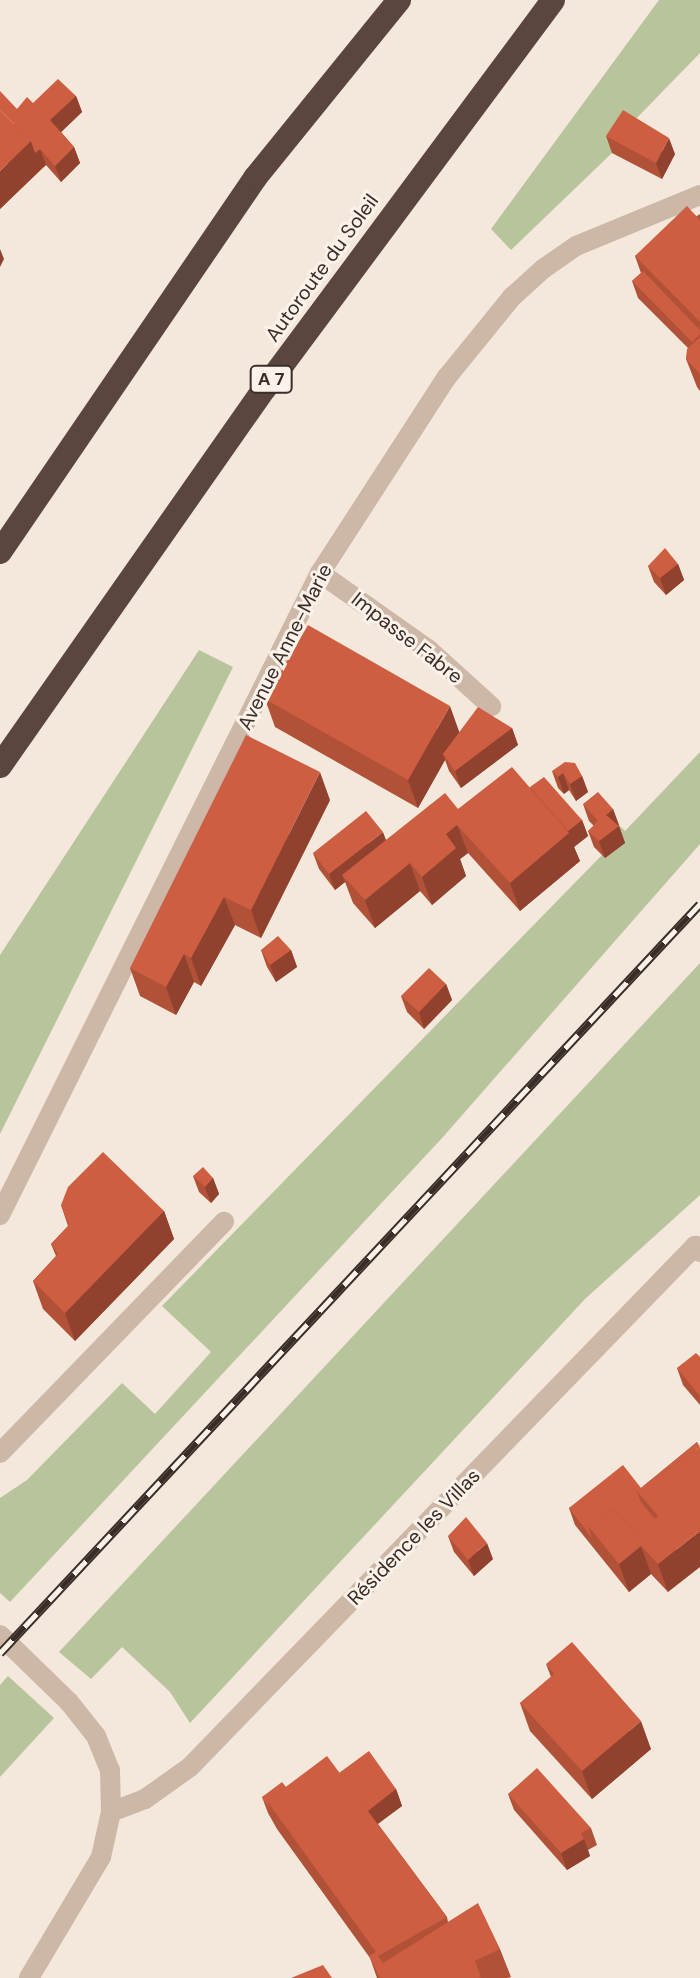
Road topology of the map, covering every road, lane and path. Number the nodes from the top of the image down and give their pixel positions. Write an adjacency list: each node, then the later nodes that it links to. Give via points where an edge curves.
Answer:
1 (399, 0): 4 (highway, via 255,178)
2 (553, 0): 7 (highway, Autoroute du Soleil / A 7, via 265,388)
3 (700, 195): 5 (street, Avenue Anne-Marie, via 576,246 512,297 447,377)
4 (0, 552)
5 (320, 573): 6 (street, Impasse Fabre, via 429,650); 8 (street, Avenue Anne-Marie)
6 (491, 706)
7 (0, 766)
8 (0, 1215)
9 (224, 1222): 11 (street)
10 (700, 1252): 13 (street, Résidence les Villas, via 695,1246 190,1767 145,1799)
11 (0, 1453)
12 (0, 1635): 13 (street, via 96,1736 110,1770)
13 (111, 1812): 14 (street, via 101,1857)
14 (29, 1978)

